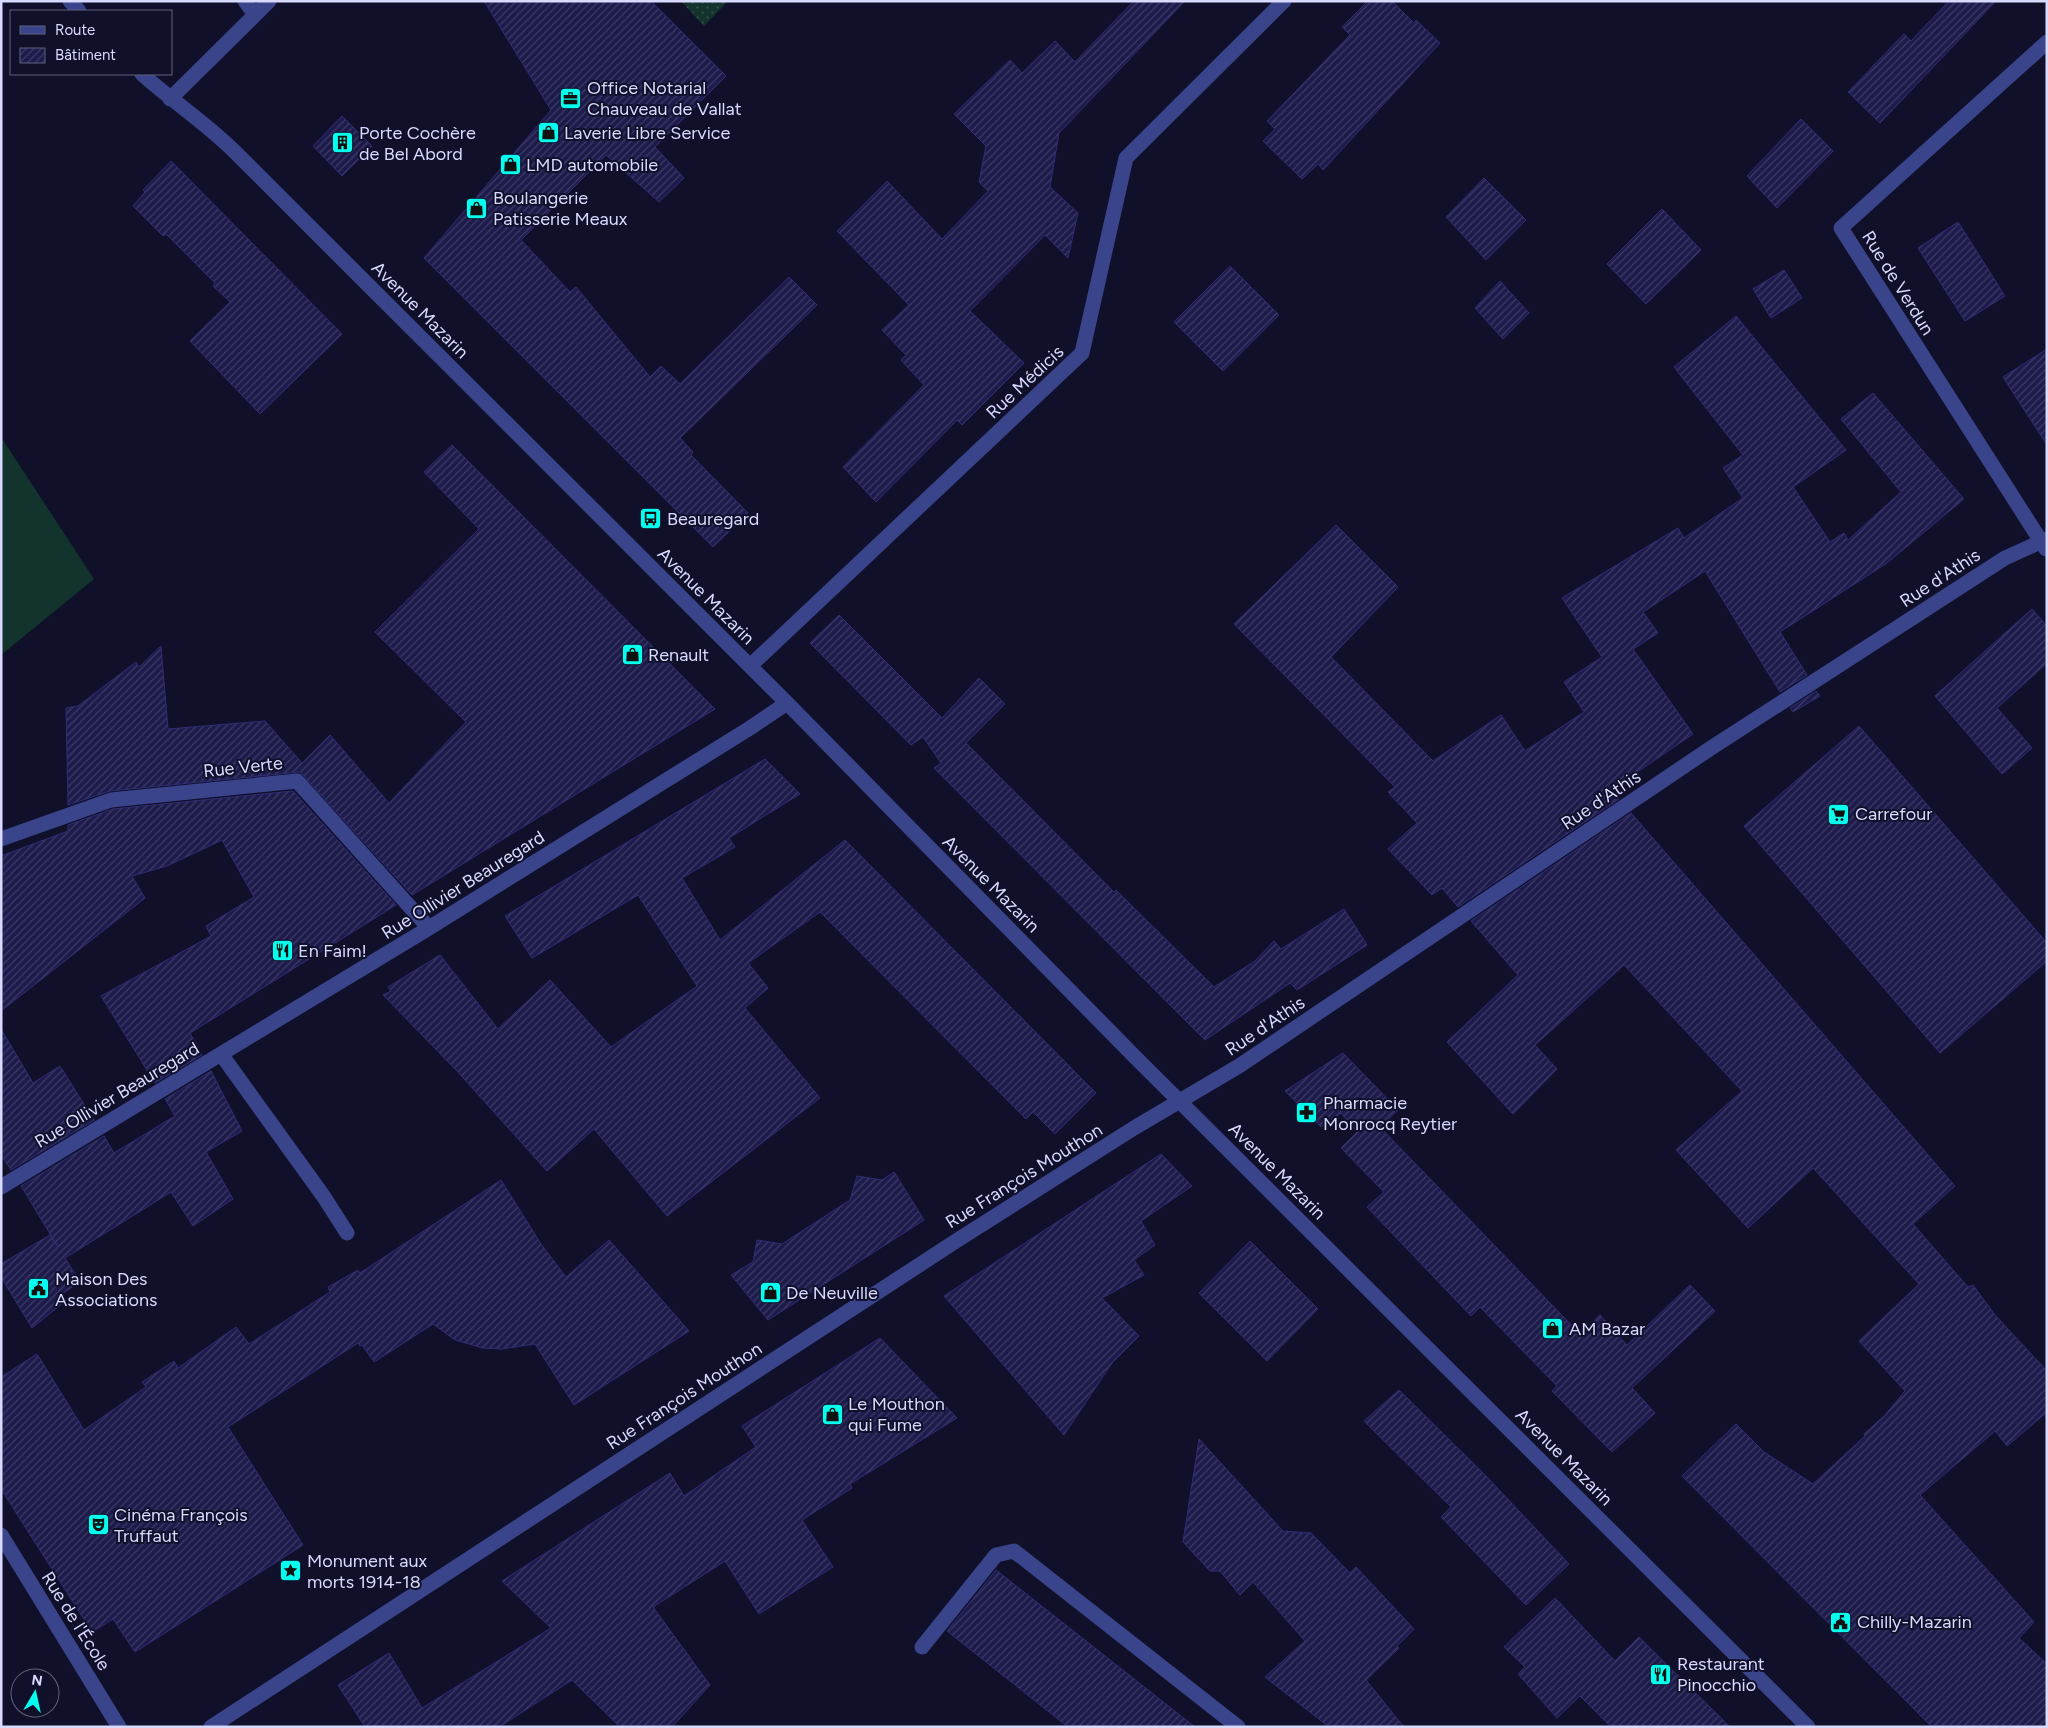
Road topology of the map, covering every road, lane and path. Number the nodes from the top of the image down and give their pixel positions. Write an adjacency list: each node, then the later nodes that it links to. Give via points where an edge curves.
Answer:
1 (245, 1): 4 (street)
2 (269, 1): 4 (street)
3 (1284, 1): 9 (street, Rue Médicis, via 1126,158 1082,353)
4 (255, 15): 7 (street)
5 (2047, 42): 8 (street, Rue de Verdun, via 1841,228)
6 (143, 75): 7 (street, Avenue Mazarin)
7 (170, 99): 9 (street, Avenue Mazarin, via 218,135)
8 (2045, 543): 14 (street, Rue d'Athis, via 2005,558 1711,748)
9 (750, 666): 10 (street, Avenue Mazarin)
10 (787, 703): 12 (street, Rue Ollivier Beauregard); 14 (street, Avenue Mazarin)
11 (1, 839): 12 (street, Rue Verte, via 112,800 297,780)
12 (429, 928): 13 (street, Rue Ollivier Beauregard)
13 (221, 1054): 15 (street, Rue Ollivier Beauregard); 16 (street, via 324,1197)
14 (1181, 1102): 20 (street, Rue François Mouthon, via 1134,1128 956,1241); 22 (street, Avenue Mazarin)
15 (1, 1187)
16 (346, 1233)
17 (1, 1536): 19 (street, Rue de l'École)
18 (922, 1647): 21 (street, via 996,1555 1014,1551)
19 (119, 1727)
20 (210, 1727)
21 (1238, 1727)
22 (1808, 1727)

